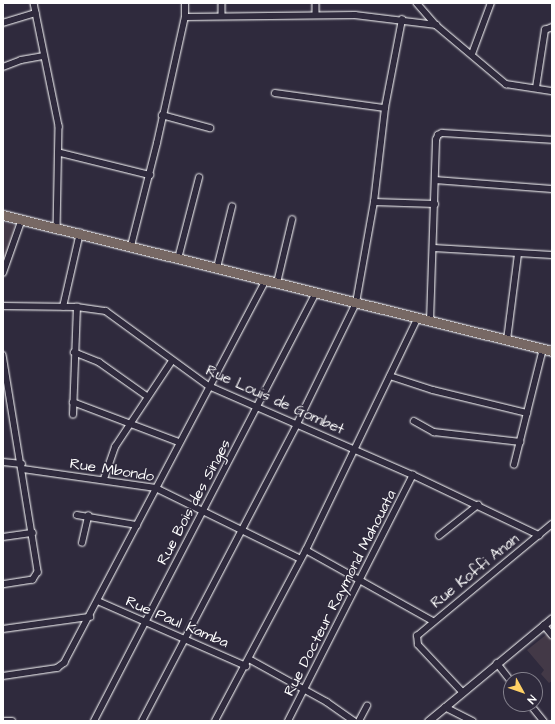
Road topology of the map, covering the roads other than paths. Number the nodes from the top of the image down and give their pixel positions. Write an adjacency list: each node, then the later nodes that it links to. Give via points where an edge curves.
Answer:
1 (34, 3): 7 (street)
2 (185, 3): 10 (street)
3 (222, 3): 9 (street)
4 (316, 3): 8 (street)
5 (417, 3): 13 (street)
6 (491, 3): 15 (street)
7 (36, 13): 12 (street); 16 (street)
8 (316, 15): 9 (street); 11 (street, via 361,15)
9 (222, 16): 10 (street)
10 (185, 17): 22 (street)
11 (402, 20): 13 (street); 21 (street)
12 (3, 24)
13 (436, 25): 15 (street)
14 (552, 27): 18 (street, via 545,30)
15 (472, 54): 18 (street, via 506,84)
16 (44, 56): 17 (street, via 21,60); 25 (street, via 58,121)
17 (3, 67)
18 (536, 88): 19 (street)
19 (552, 90)
20 (274, 93): 21 (street)
21 (385, 108): 30 (street)
22 (162, 114): 23 (street); 26 (street)
23 (210, 128)
24 (552, 140): 28 (street, via 442,132 436,140)
25 (60, 153): 26 (street); 36 (street)
26 (150, 175): 38 (street)
27 (199, 178): 42 (street)
28 (435, 180): 29 (street); 31 (street)
29 (552, 189)
30 (374, 202): 31 (street); 48 (street)
31 (435, 204): 39 (street)
32 (232, 207): 43 (street)
33 (3, 215): 34 (highway)
34 (22, 219): 36 (highway); 44 (street)
35 (292, 220): 46 (street)
36 (57, 228): 37 (highway)
37 (80, 233): 38 (highway); 50 (street)
38 (131, 246): 42 (highway)
39 (434, 248): 40 (street); 53 (street)
40 (518, 254): 41 (street); 54 (street)
41 (552, 255)
42 (178, 259): 43 (highway)
43 (217, 268): 45 (highway)
44 (3, 273)
45 (266, 280): 46 (highway); 60 (street)
46 (277, 283): 47 (highway)
47 (316, 293): 48 (highway); 63 (street, Rue Bois des Singes)
48 (356, 302): 52 (highway); 68 (street)
49 (3, 306): 50 (street, Rue Louis de Gombet)
50 (63, 307): 51 (street, Rue Louis de Gombet)
51 (77, 307): 56 (street); 58 (street, Rue Louis de Gombet, via 97,308 112,315)
52 (417, 319): 53 (highway); 59 (street)
53 (430, 322): 54 (highway)
54 (506, 340): 55 (highway)
55 (548, 350): 64 (street)
56 (74, 352): 61 (street, via 99,362); 62 (street)
57 (3, 355): 74 (street)
58 (172, 361): 60 (street, Rue Louis de Gombet); 61 (street)
59 (390, 376): 64 (street, via 433,390); 71 (street)
60 (209, 386): 63 (street, Rue Louis de Gombet); 69 (street)
61 (147, 396): 67 (street)
62 (73, 402): 65 (street); 67 (street)
63 (257, 408): 68 (street, Rue Louis de Gombet); 79 (street, Rue Bois des Singes)
64 (527, 413): 70 (street)
65 (73, 415)
66 (414, 421): 70 (street, via 434,432)
67 (129, 424): 69 (street); 76 (street, via 115,447)
68 (297, 424): 71 (street, Rue Louis de Gombet); 84 (street)
69 (179, 442): 77 (street)
70 (520, 442): 73 (street)
71 (355, 450): 75 (street, Rue Louis de Gombet); 90 (street)
72 (3, 462): 74 (street, Rue Mbondo)
73 (514, 465)
74 (23, 466): 76 (street, Rue Mbondo); 85 (street)
75 (413, 475): 78 (street, Rue Louis de Gombet); 92 (street, Rue Docteur Raymond Mahouata)
76 (104, 479): 77 (street, Rue Mbondo)
77 (156, 488): 79 (street, Rue Mbondo); 83 (street)
78 (478, 505): 86 (street, Rue Louis de Gombet); 87 (street)
79 (203, 511): 84 (street, Rue Mbondo); 97 (street, Rue Bois des Singes)
80 (77, 515): 81 (street)
81 (88, 516): 83 (street); 89 (street)
82 (552, 524): 86 (street, Rue Koffi Anan)
83 (137, 525): 94 (street)
84 (242, 530): 91 (street, Rue Mbondo); 102 (street)
85 (33, 533): 88 (street); 93 (street, via 37,577 33,580)
86 (539, 535): 98 (street, Rue Koffi Anan)
87 (439, 536)
88 (3, 537)
89 (82, 543)
90 (306, 550): 91 (street); 92 (street)
91 (301, 558): 103 (street)
92 (360, 582): 98 (street); 108 (street, Rue Docteur Raymond Mahouata)
93 (3, 585)
94 (98, 601): 95 (street); 97 (street, Rue Paul Kamba)
95 (90, 616): 100 (street); 107 (street, via 61,666)
96 (552, 618): 99 (street)
97 (146, 621): 102 (street, Rue Paul Kamba); 115 (street, Rue Bois des Singes)
98 (433, 621): 109 (street, Rue Koffi Anan, via 416,638 418,645)
99 (544, 625): 101 (street); 104 (street)
100 (3, 629)
101 (552, 635)
102 (185, 639): 105 (street, Rue Paul Kamba); 116 (street)
103 (249, 659): 105 (street); 108 (street)
104 (497, 663): 106 (street); 109 (street)
105 (246, 666): 117 (street)
106 (504, 672)
107 (3, 676)
108 (305, 691): 118 (street, Rue Docteur Raymond Mahouata); 119 (street)
109 (462, 692): 111 (street)
110 (367, 706): 120 (street)
111 (445, 707): 121 (street); 122 (street)
112 (537, 712): 123 (street)
113 (5, 721): 114 (street)
114 (12, 721)
115 (94, 721)
116 (142, 721)
117 (215, 721)
118 (288, 721)
119 (354, 721)
120 (359, 721)
121 (428, 721)
122 (474, 721)
123 (544, 721)

